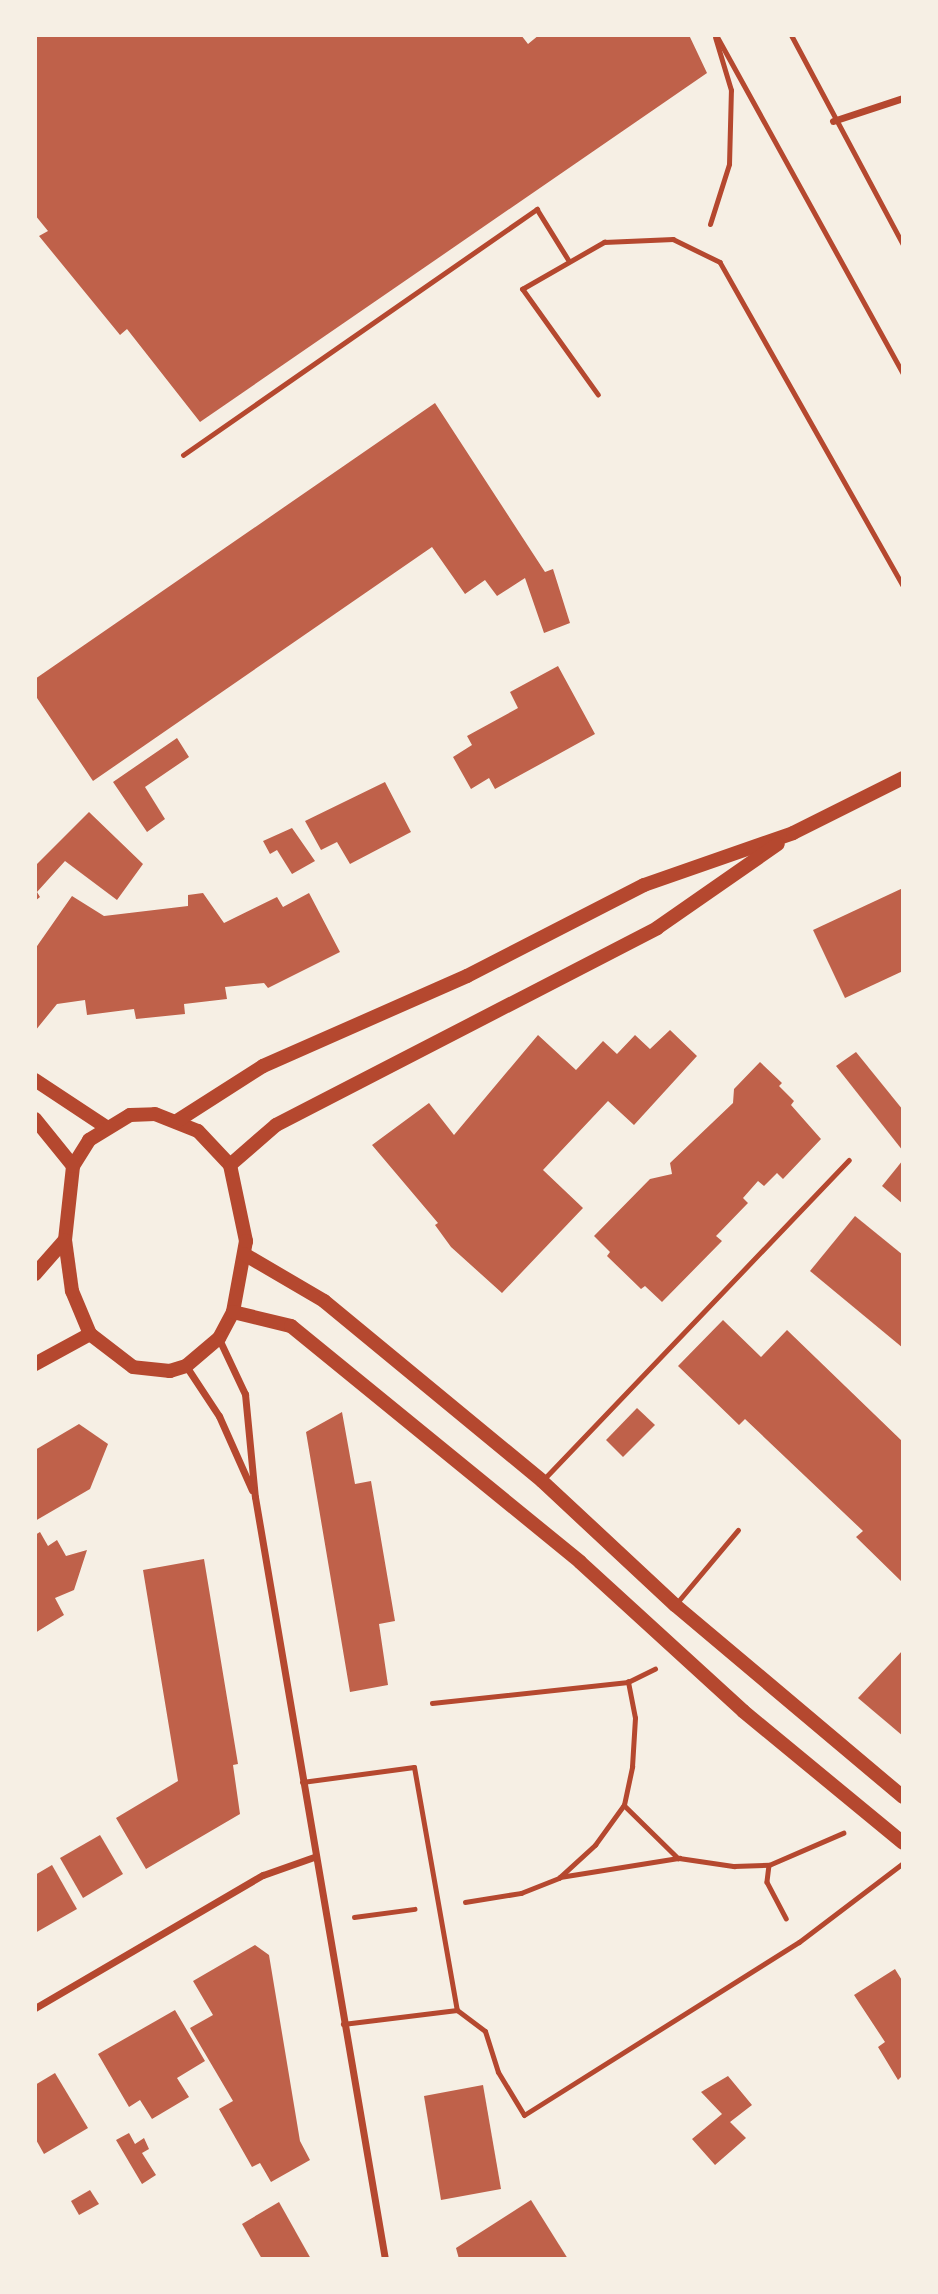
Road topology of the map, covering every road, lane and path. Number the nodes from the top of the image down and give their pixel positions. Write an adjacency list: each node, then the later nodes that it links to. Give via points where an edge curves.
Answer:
1 (715, 35): 5 (lane, via 731,90 729,164); 8 (lane)
2 (791, 35): 4 (lane)
3 (903, 98): 4 (street)
4 (833, 121): 6 (lane)
5 (710, 225)
6 (903, 245)
7 (568, 259): 9 (path, via 523,289); 10 (path, via 537,209); 11 (path, via 604,242 651,237 673,239 720,262)
8 (903, 374)
9 (598, 394)
10 (183, 455)
11 (903, 586)
12 (903, 778): 13 (main road)
13 (793, 833): 16 (main road, via 644,885 467,976 263,1066); 19 (main road, via 657,928 276,1125)
14 (35, 1080): 17 (main road)
15 (35, 1119): 20 (main road)
16 (177, 1121): 17 (main road, via 155,1114 130,1115); 19 (main road, via 198,1131)
17 (106, 1127): 20 (main road, via 89,1140)
18 (849, 1160): 29 (lane)
19 (230, 1165): 22 (main road, via 242,1207)
20 (73, 1166): 21 (main road)
21 (65, 1240): 23 (main road); 25 (main road, via 72,1291)
22 (244, 1254): 24 (main road); 29 (main road, via 324,1301)
23 (35, 1273)
24 (233, 1312): 26 (main road); 40 (main road, via 291,1326 580,1562 743,1711)
25 (90, 1334): 27 (main road); 28 (main road, via 133,1367 170,1371)
26 (219, 1338): 28 (main road); 30 (street, via 245,1394)
27 (35, 1364)
28 (186, 1366): 30 (street, via 219,1416)
29 (542, 1480): 32 (main road)
30 (255, 1497): 36 (street)
31 (738, 1530): 32 (lane)
32 (675, 1605): 37 (main road)
33 (659, 1665): 34 (path)
34 (628, 1682): 35 (path); 38 (path, via 635,1718)
35 (432, 1703)
36 (302, 1782): 41 (street); 46 (lane, via 414,1767)
37 (903, 1797)
38 (624, 1805): 42 (path); 45 (path, via 595,1845)
39 (854, 1827): 44 (path, via 822,1846)
40 (903, 1843)
41 (314, 1857): 47 (street); 49 (street, via 263,1875)
42 (679, 1858): 44 (path, via 734,1866); 45 (path)
43 (903, 1863): 48 (lane)
44 (769, 1865): 48 (path, via 767,1882)
45 (559, 1878): 46 (path, via 521,1893)
46 (440, 1906): 47 (path); 50 (lane)
47 (325, 1920): 51 (street)
48 (799, 1942): 50 (lane, via 524,2115 498,2072 485,2031)
49 (35, 2008)
50 (457, 2010): 51 (lane)
51 (343, 2024): 52 (street)
52 (385, 2259)

